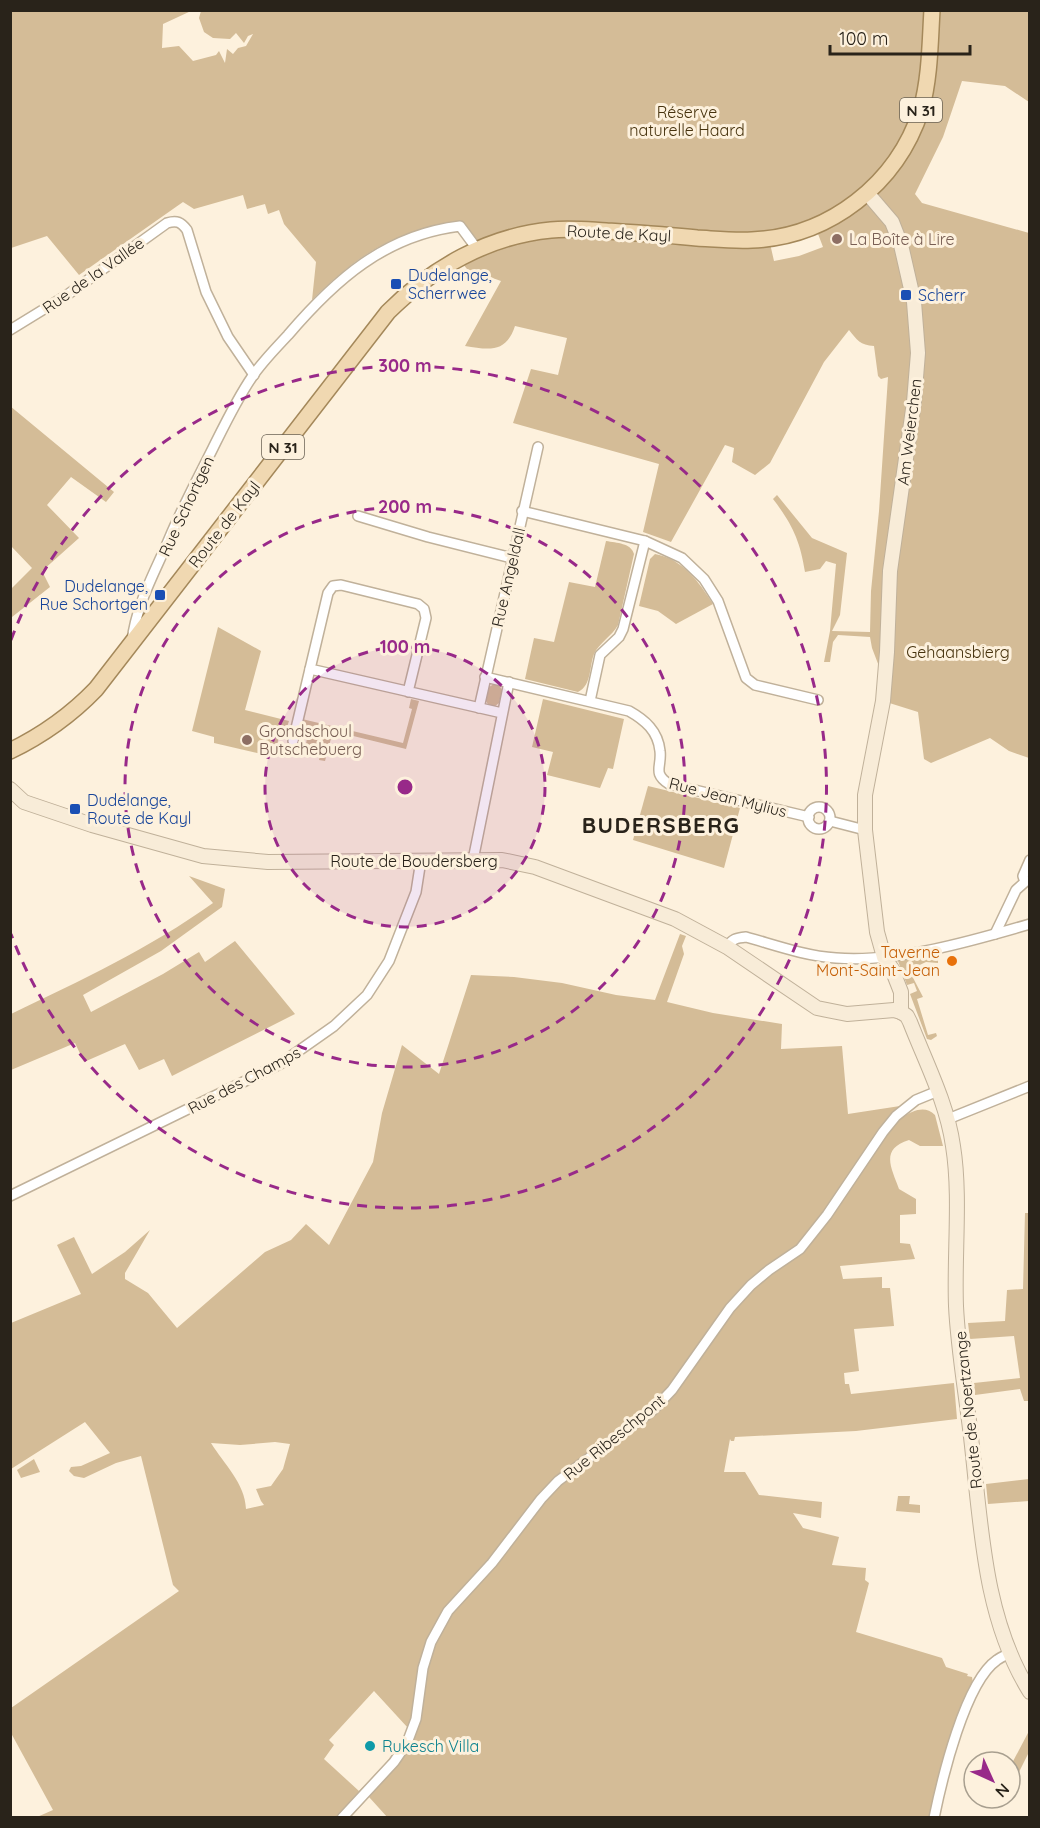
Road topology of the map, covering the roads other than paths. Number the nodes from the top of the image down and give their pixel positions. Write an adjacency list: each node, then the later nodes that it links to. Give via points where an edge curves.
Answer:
1 (932, 10): 2 (main road, N 31, via 921,109 902,150)
2 (868, 194): 3 (main road, Route de Kayl / N 31, via 827,221 768,239 552,230 511,237); 27 (main road, Am Weierchen, via 892,222 901,245 914,302 918,353 890,571 883,701 865,795)
3 (477, 249): 5 (street, Rue Schortgen, via 460,226 384,249 336,284); 11 (main road, Route de Kayl / N 31, via 448,263 388,312)
4 (10, 330): 5 (street, Rue de la Vallée, via 175,221 187,230 206,292 228,337)
5 (254, 375): 11 (street, Rue Schortgen, via 236,402 182,510 134,620)
6 (538, 447): 7 (street, Rue Angeldall)
7 (522, 512): 9 (street); 10 (street, Rue Angeldall)
8 (358, 516): 10 (street)
9 (645, 541): 16 (street, via 682,558 704,579 718,602 746,678 755,685); 17 (street, via 623,629 600,654)
10 (512, 558): 13 (street, Rue Angeldall)
11 (132, 643): 21 (main road, Route de Kayl / N 31, via 80,705 46,731)
12 (310, 669): 15 (street); 15 (street, via 328,593 333,586 341,585 418,604 424,609 426,618); 20 (street)
13 (485, 677): 14 (street, Rue Jean Mylius); 18 (street, Rue Angeldall)
14 (509, 682): 17 (street, Rue Jean Mylius); 19 (street)
15 (408, 692): 18 (street)
16 (818, 700)
17 (590, 701): 25 (street, Rue Jean Mylius, via 629,711 645,720 655,734 660,752 658,771 669,784)
18 (478, 708): 19 (street)
19 (502, 713): 29 (street)
20 (293, 741)
21 (10, 751)
22 (10, 789): 24 (main road, Route de Boudersberg)
23 (10, 795): 24 (main road)
24 (24, 802): 28 (main road, Route de Boudersberg, via 203,856 268,862)
25 (809, 817): 26 (street, Rue Jean Mylius, via 809,823 817,829); 26 (street, Rue Jean Mylius, via 819,808 828,812)
26 (830, 821): 27 (street, Rue Jean Mylius)
27 (865, 830): 35 (main road, via 877,932)
28 (421, 860): 29 (main road, Route de Boudersberg); 40 (street, Rue des Champs, via 416,892 389,961 367,995 334,1026 272,1068)
29 (473, 860): 34 (main road, Route de Boudersberg, via 502,860 535,867 675,919)
30 (1029, 860): 31 (street, via 1023,876)
31 (1027, 881): 33 (street, via 1016,890)
32 (1029, 924): 33 (street)
33 (995, 934): 35 (street)
34 (727, 947): 35 (street, via 731,941 746,937 834,958); 36 (main road, Route de Boudersberg, via 817,1008 847,1014)
35 (884, 957): 36 (main road, via 901,992)
36 (898, 1011): 38 (main road, Route de Noertzange, via 907,1016)
37 (1029, 1086): 39 (street)
38 (938, 1091): 39 (main road, Route de Noertzange); 43 (street, Rue Ribeschpont, via 916,1100 896,1116 800,1249 751,1285 652,1411 558,1481 448,1611 431,1642 416,1719 407,1743)
39 (948, 1119): 41 (main road, Route de Noertzange, via 956,1179 956,1308 982,1536 995,1607)
40 (10, 1196)
41 (1010, 1653): 42 (main road, Route de Noertzange); 44 (street, via 996,1660 968,1704 947,1763)
42 (1029, 1692)
43 (342, 1818)
44 (934, 1818)

